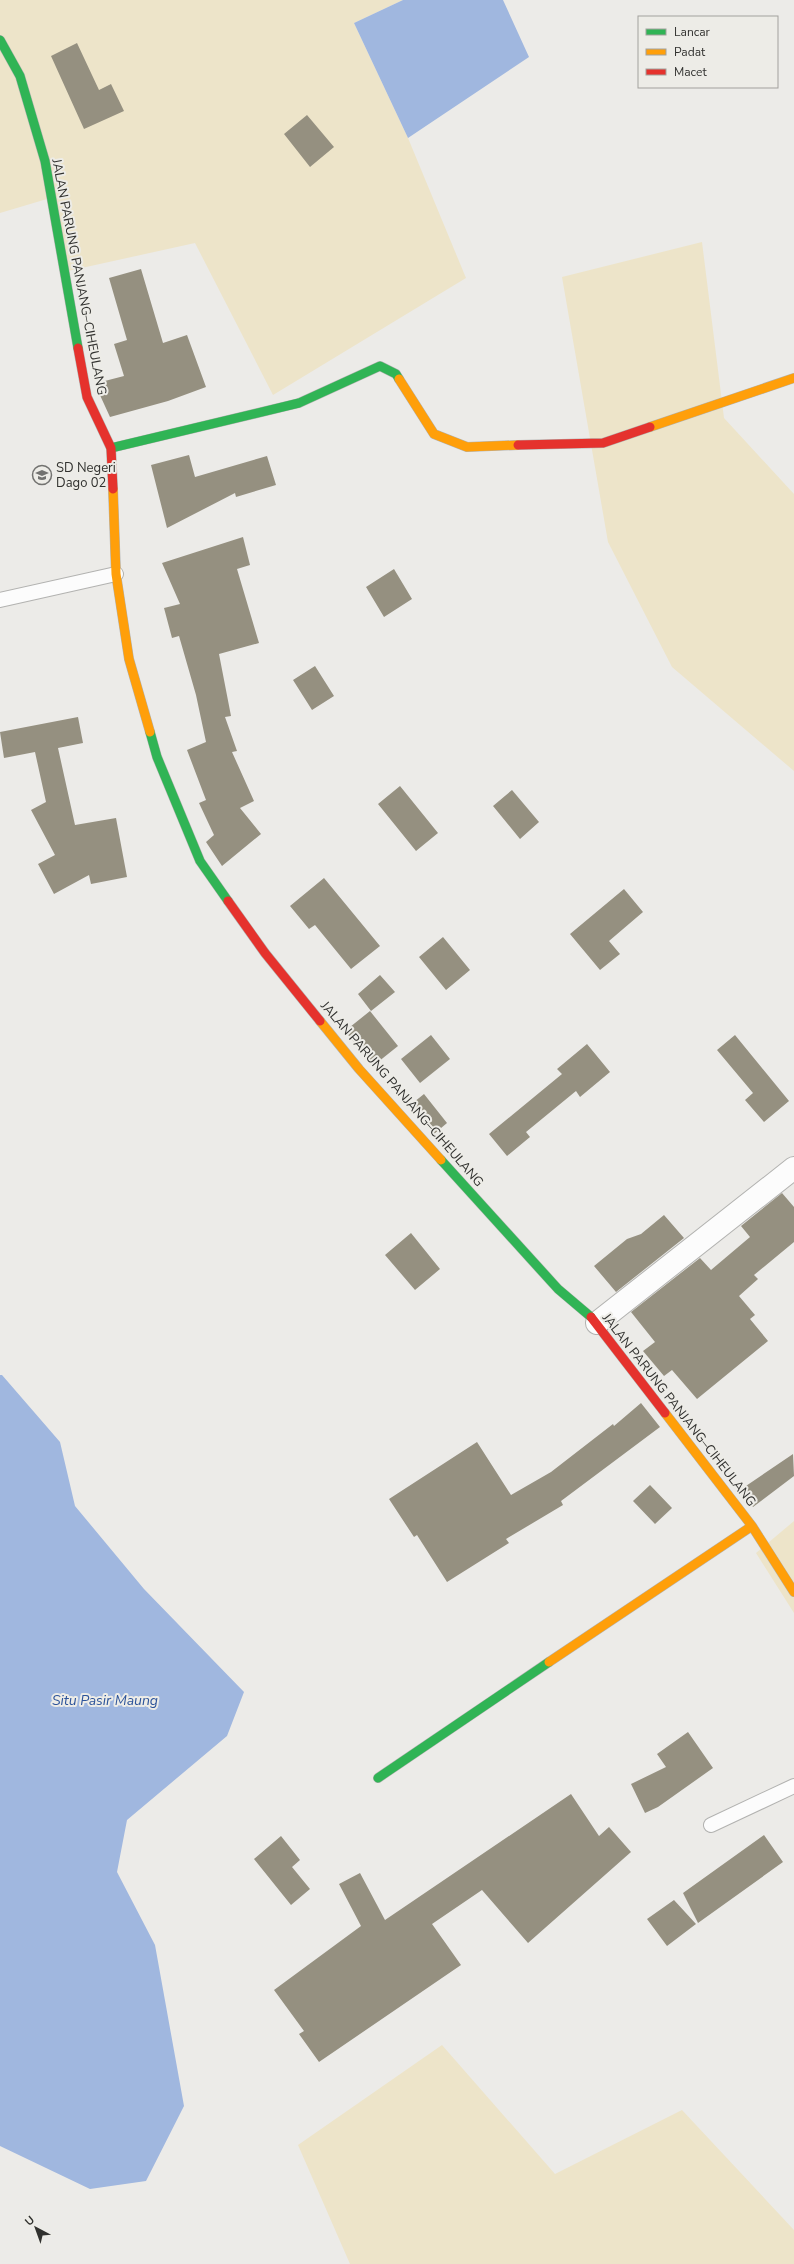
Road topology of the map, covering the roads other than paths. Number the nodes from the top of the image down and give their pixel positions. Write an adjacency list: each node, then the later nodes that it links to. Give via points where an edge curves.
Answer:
1 (0, 40): 3 (street, JALAN PARUNG PANJANG–CIHEULANG, via 20,76 45,161 87,397)
2 (794, 378): 3 (street, via 603,443 467,447 434,434 396,374 380,366 299,403)
3 (111, 448): 4 (street, JALAN PARUNG PANJANG–CIHEULANG)
4 (116, 574): 5 (lane); 7 (street, JALAN PARUNG PANJANG–CIHEULANG, via 129,658 157,757 200,862 264,953 359,1069 558,1289)
5 (0, 600)
6 (794, 1168): 7 (street)
7 (597, 1323): 8 (street, JALAN PARUNG PANJANG–CIHEULANG)
8 (752, 1526): 9 (street, JALAN PARUNG PANJANG–CIHEULANG); 10 (street)
9 (794, 1592)
10 (378, 1778)
11 (794, 1786): 12 (lane)
12 (711, 1825)

